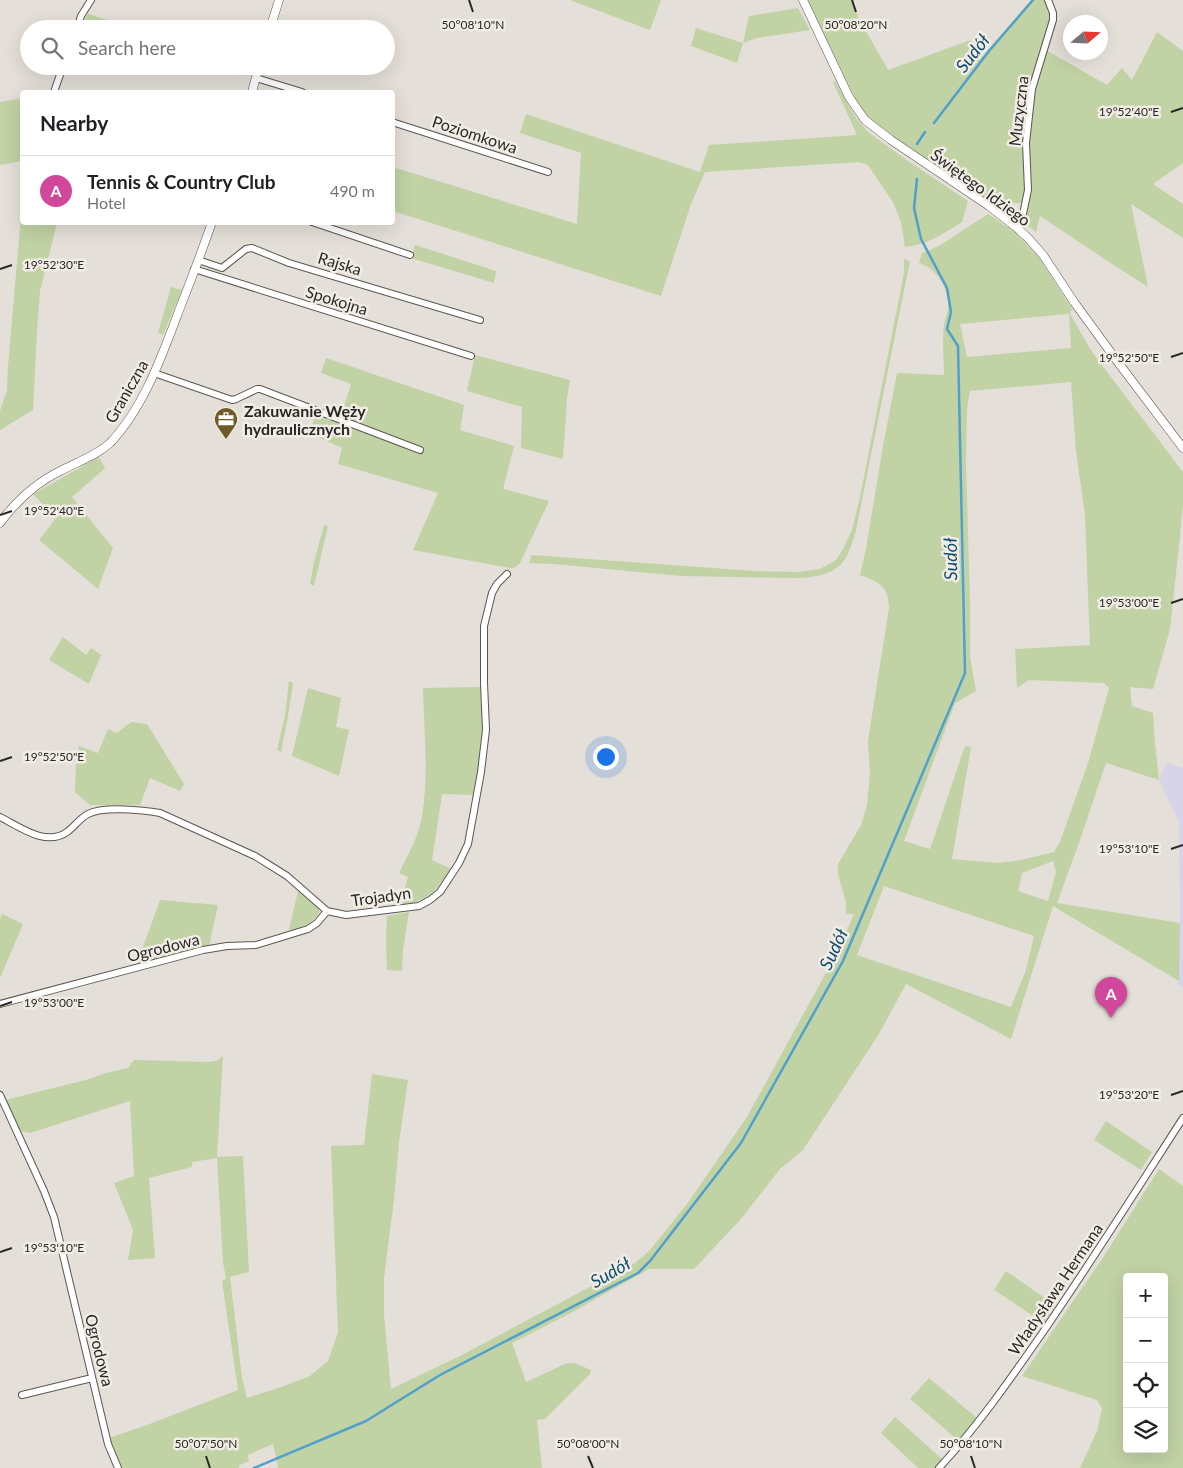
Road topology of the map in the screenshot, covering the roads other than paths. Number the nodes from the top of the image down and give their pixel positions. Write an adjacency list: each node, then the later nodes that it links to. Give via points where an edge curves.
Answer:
1 (91, 0): 5 (street)
2 (279, 0): 6 (street)
3 (802, 0): 17 (street, Świętego Idziego, via 849,97 865,120)
4 (1048, 0): 17 (street, Muzyczna, via 1053,20 1032,89 1026,143 1028,190 1023,214)
5 (79, 20)
6 (273, 20)
7 (59, 75): 10 (street)
8 (257, 75): 9 (street)
9 (256, 78): 11 (street); 12 (street)
10 (55, 90)
11 (253, 90)
12 (295, 90)
13 (395, 123): 14 (street, Poziomkowa)
14 (548, 172)
15 (211, 225): 19 (street, Graniczna)
16 (321, 225): 18 (street)
17 (1016, 227): 24 (street, Świętego Idziego, via 1044,255 1120,366)
18 (410, 255)
19 (198, 260): 20 (street, Graniczna); 21 (street, Rajska, via 222,268 252,248 289,263)
20 (194, 269): 22 (street, Spokojna); 23 (street, Graniczna)
21 (480, 320)
22 (471, 356)
23 (154, 373): 25 (street, via 232,400 260,389); 26 (street, Graniczna, via 122,429 110,442 94,455 35,486)
24 (1183, 448)
25 (420, 450)
26 (0, 523)
27 (508, 574): 29 (street, Trojadyn, via 492,593 484,626 486,730 468,844 459,863 440,892 419,906 346,915)
28 (0, 817): 29 (street, via 48,838 60,836 87,814 99,811 160,813 255,856 287,876)
29 (327, 910): 30 (street, Ogrodowa, via 318,923 308,929 256,945 203,950)
30 (0, 1004)
31 (0, 1095): 33 (street, Ogrodowa, via 54,1217)
32 (1183, 1118): 36 (street, Władysława Hermana, via 1028,1355 988,1410)
33 (92, 1378): 34 (street); 35 (street, Ogrodowa, via 108,1444)
34 (22, 1395)
35 (118, 1468)
36 (939, 1468)

